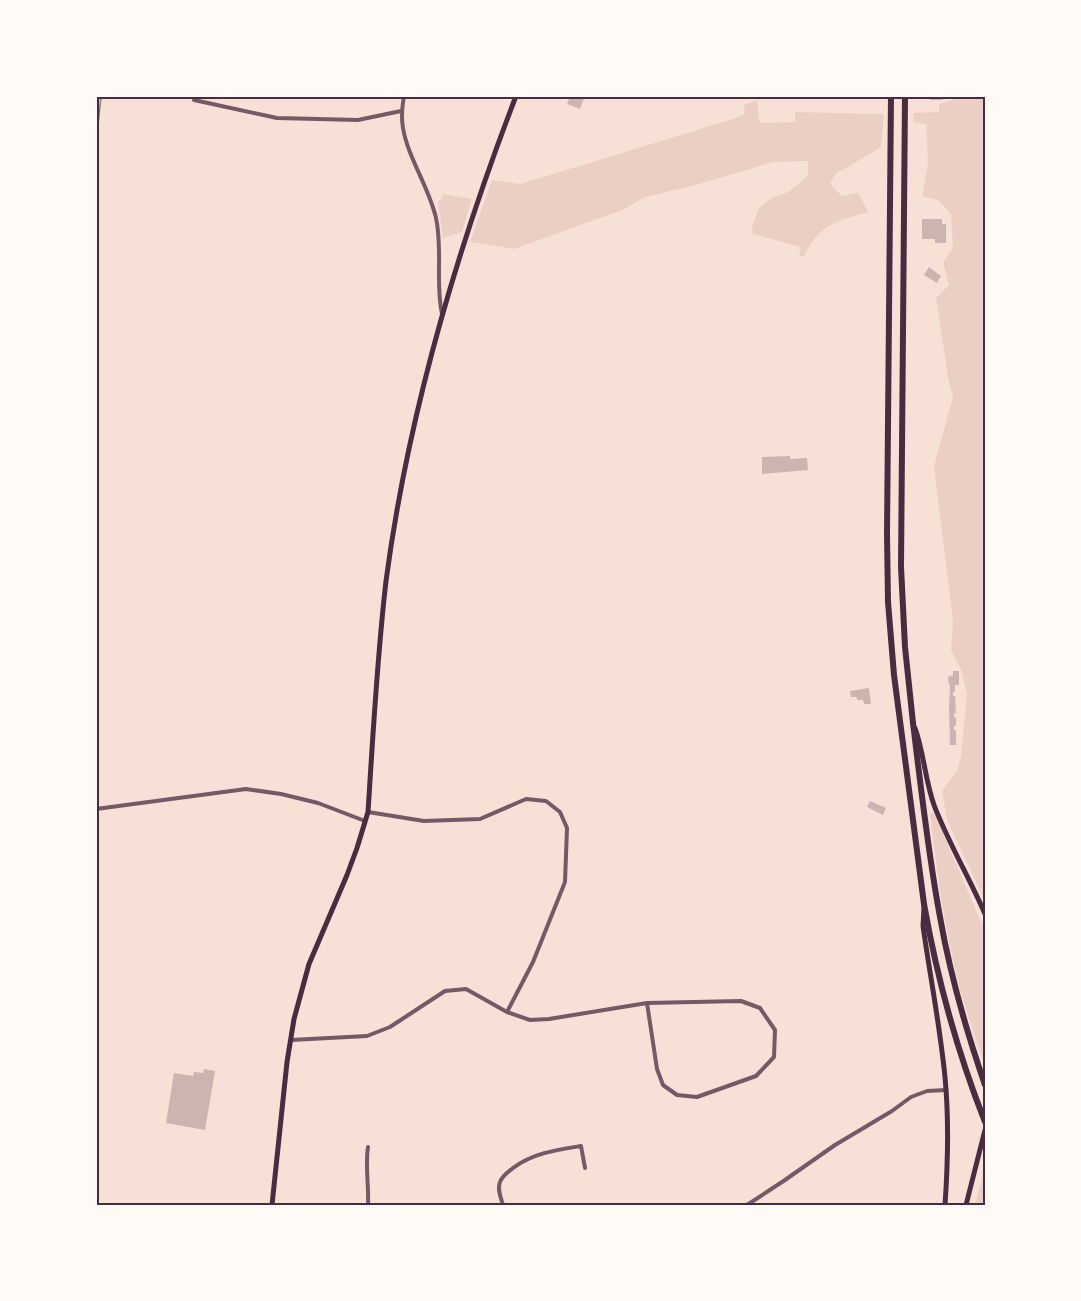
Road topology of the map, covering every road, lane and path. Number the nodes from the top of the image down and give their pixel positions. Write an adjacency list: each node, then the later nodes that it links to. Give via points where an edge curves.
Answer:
1 (404, 96): 6 (street)
2 (516, 96): 7 (main road)
3 (891, 96): 8 (highway)
4 (904, 96): 9 (highway)
5 (194, 100): 6 (street, via 277,118 358,120)
6 (401, 111): 7 (street, via 403,128 436,218)
7 (442, 315): 12 (main road, via 404,476 386,582)
8 (887, 478): 9 (highway); 14 (highway, via 893,659)
9 (901, 478): 10 (highway, via 902,600)
10 (913, 723): 15 (main road, via 934,807); 19 (highway, via 944,936 961,1010)
11 (96, 808): 13 (street, via 246,789 318,803)
12 (368, 812): 13 (main road); 17 (street, via 424,820 480,819 526,799 546,801 560,812 567,828 565,882 533,962)
13 (365, 821): 18 (main road, via 309,964)
14 (924, 904): 20 (main road, via 922,920); 21 (highway, via 950,1019)
15 (985, 914)
16 (647, 1003): 16 (street, via 657,1069 663,1085 677,1095 697,1097 756,1076 774,1057 775,1029 760,1008 741,1001); 17 (street, via 549,1019 530,1020)
17 (507, 1012): 18 (street, via 466,988 445,991 390,1027 367,1036)
18 (290, 1040): 25 (main road)
19 (985, 1085)
20 (946, 1090): 28 (street, via 911,1097); 29 (main road)
21 (985, 1122)
22 (985, 1132): 30 (main road)
23 (368, 1147): 26 (street)
24 (585, 1168): 27 (street, via 581,1146 537,1154 504,1175 499,1184)
25 (272, 1205)
26 (368, 1205)
27 (503, 1205)
28 (747, 1205)
29 (945, 1205)
30 (966, 1205)

